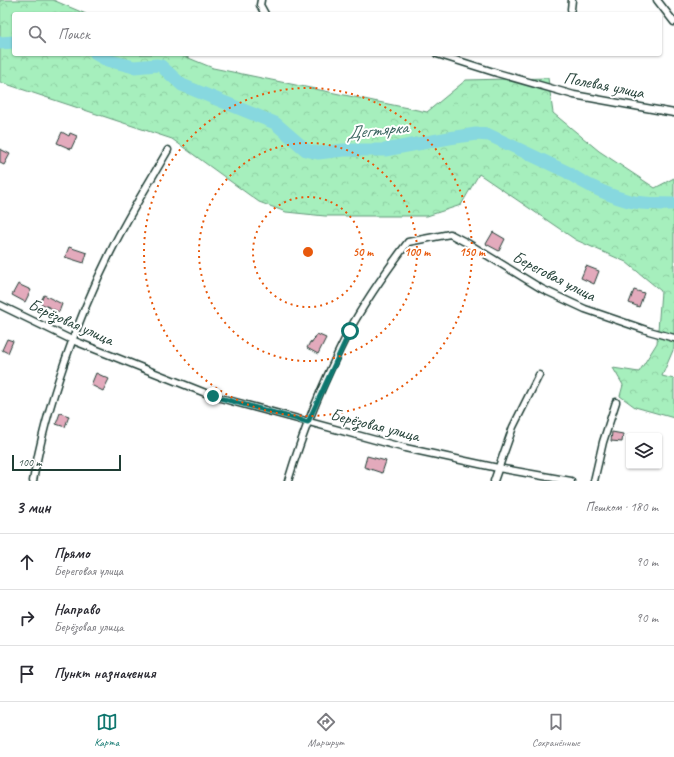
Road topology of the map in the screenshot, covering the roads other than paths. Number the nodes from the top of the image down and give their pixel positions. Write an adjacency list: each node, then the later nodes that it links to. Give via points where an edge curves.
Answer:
1 (261, 0): 6 (street, via 260,5)
2 (572, 0): 4 (street)
3 (657, 0): 7 (street)
4 (571, 9)
5 (674, 10): 7 (street)
6 (264, 12)
7 (668, 14): 8 (street)
8 (674, 22)
9 (444, 56): 10 (street, Полевая улица, via 574,95)
10 (674, 113)
11 (168, 150): 14 (street, via 111,251)
12 (0, 305): 14 (street, Берёзовая улица)
13 (674, 338): 17 (street, Береговая улица, via 585,309 542,289 450,234 408,242 387,270 350,331)
14 (72, 340): 17 (street, Берёзовая улица, via 213,396); 19 (street, via 41,440)
15 (539, 375): 18 (street, via 513,427)
16 (616, 402): 23 (street, via 602,442)
17 (308, 422): 18 (street, Берёзовая улица, via 405,448); 20 (street, Береговая улица)
18 (498, 468): 21 (street); 22 (street, Берёзовая улица)
19 (33, 481)
20 (288, 481)
21 (494, 481)
22 (571, 481)
23 (594, 481)

